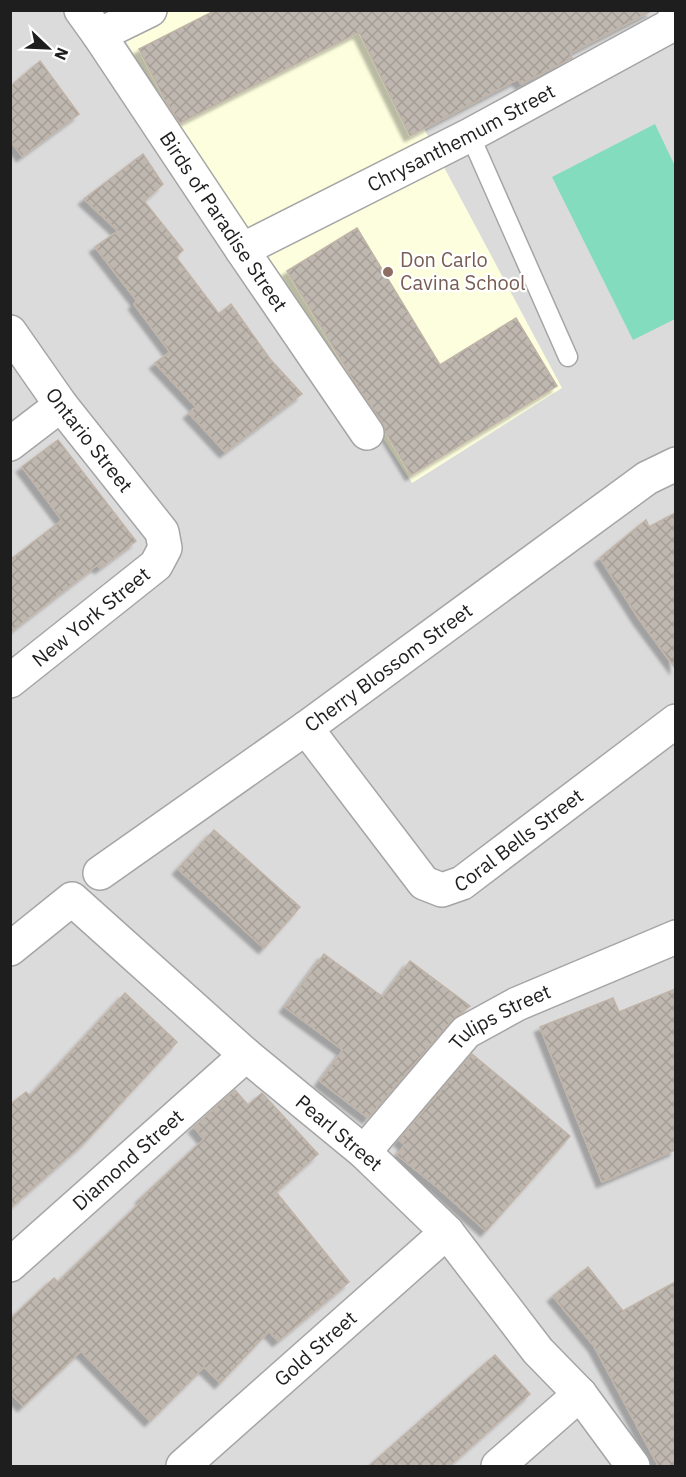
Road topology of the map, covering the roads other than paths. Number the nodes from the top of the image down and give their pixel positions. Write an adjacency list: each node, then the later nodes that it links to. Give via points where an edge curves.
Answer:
1 (150, 10): 2 (street)
2 (90, 23): 5 (street, Birds of Paradise Street)
3 (673, 27): 4 (street, Chrysanthemum Street)
4 (470, 135): 5 (street, Chrysanthemum Street); 7 (lane)
5 (242, 250): 9 (street, Birds of Paradise Street)
6 (10, 332): 8 (street, Ontario Street)
7 (568, 357)
8 (61, 405): 10 (street); 12 (street, Ontario Street, via 162,532)
9 (367, 432)
10 (10, 444)
11 (675, 464): 15 (street, Cherry Blossom Street, via 647,478)
12 (165, 548): 13 (street, New York Street, via 156,565)
13 (10, 681)
14 (675, 721): 15 (street, Coral Bells Street, via 462,883 442,890 424,883)
15 (306, 728): 16 (street, Cherry Blossom Street)
16 (100, 873)
17 (675, 937): 20 (street, Tulips Street, via 518,1004 466,1032)
18 (10, 949): 19 (street, Pearl Street, via 72,899)
19 (246, 1055): 20 (street, Pearl Street); 22 (street, Diamond Street)
20 (364, 1152): 21 (street, Pearl Street)
21 (447, 1232): 23 (street, Pearl Street, via 538,1351); 24 (street, Gold Street)
22 (10, 1265)
23 (580, 1394): 25 (street); 26 (street, Pearl Street)
24 (183, 1467)
25 (498, 1467)
26 (633, 1467)

